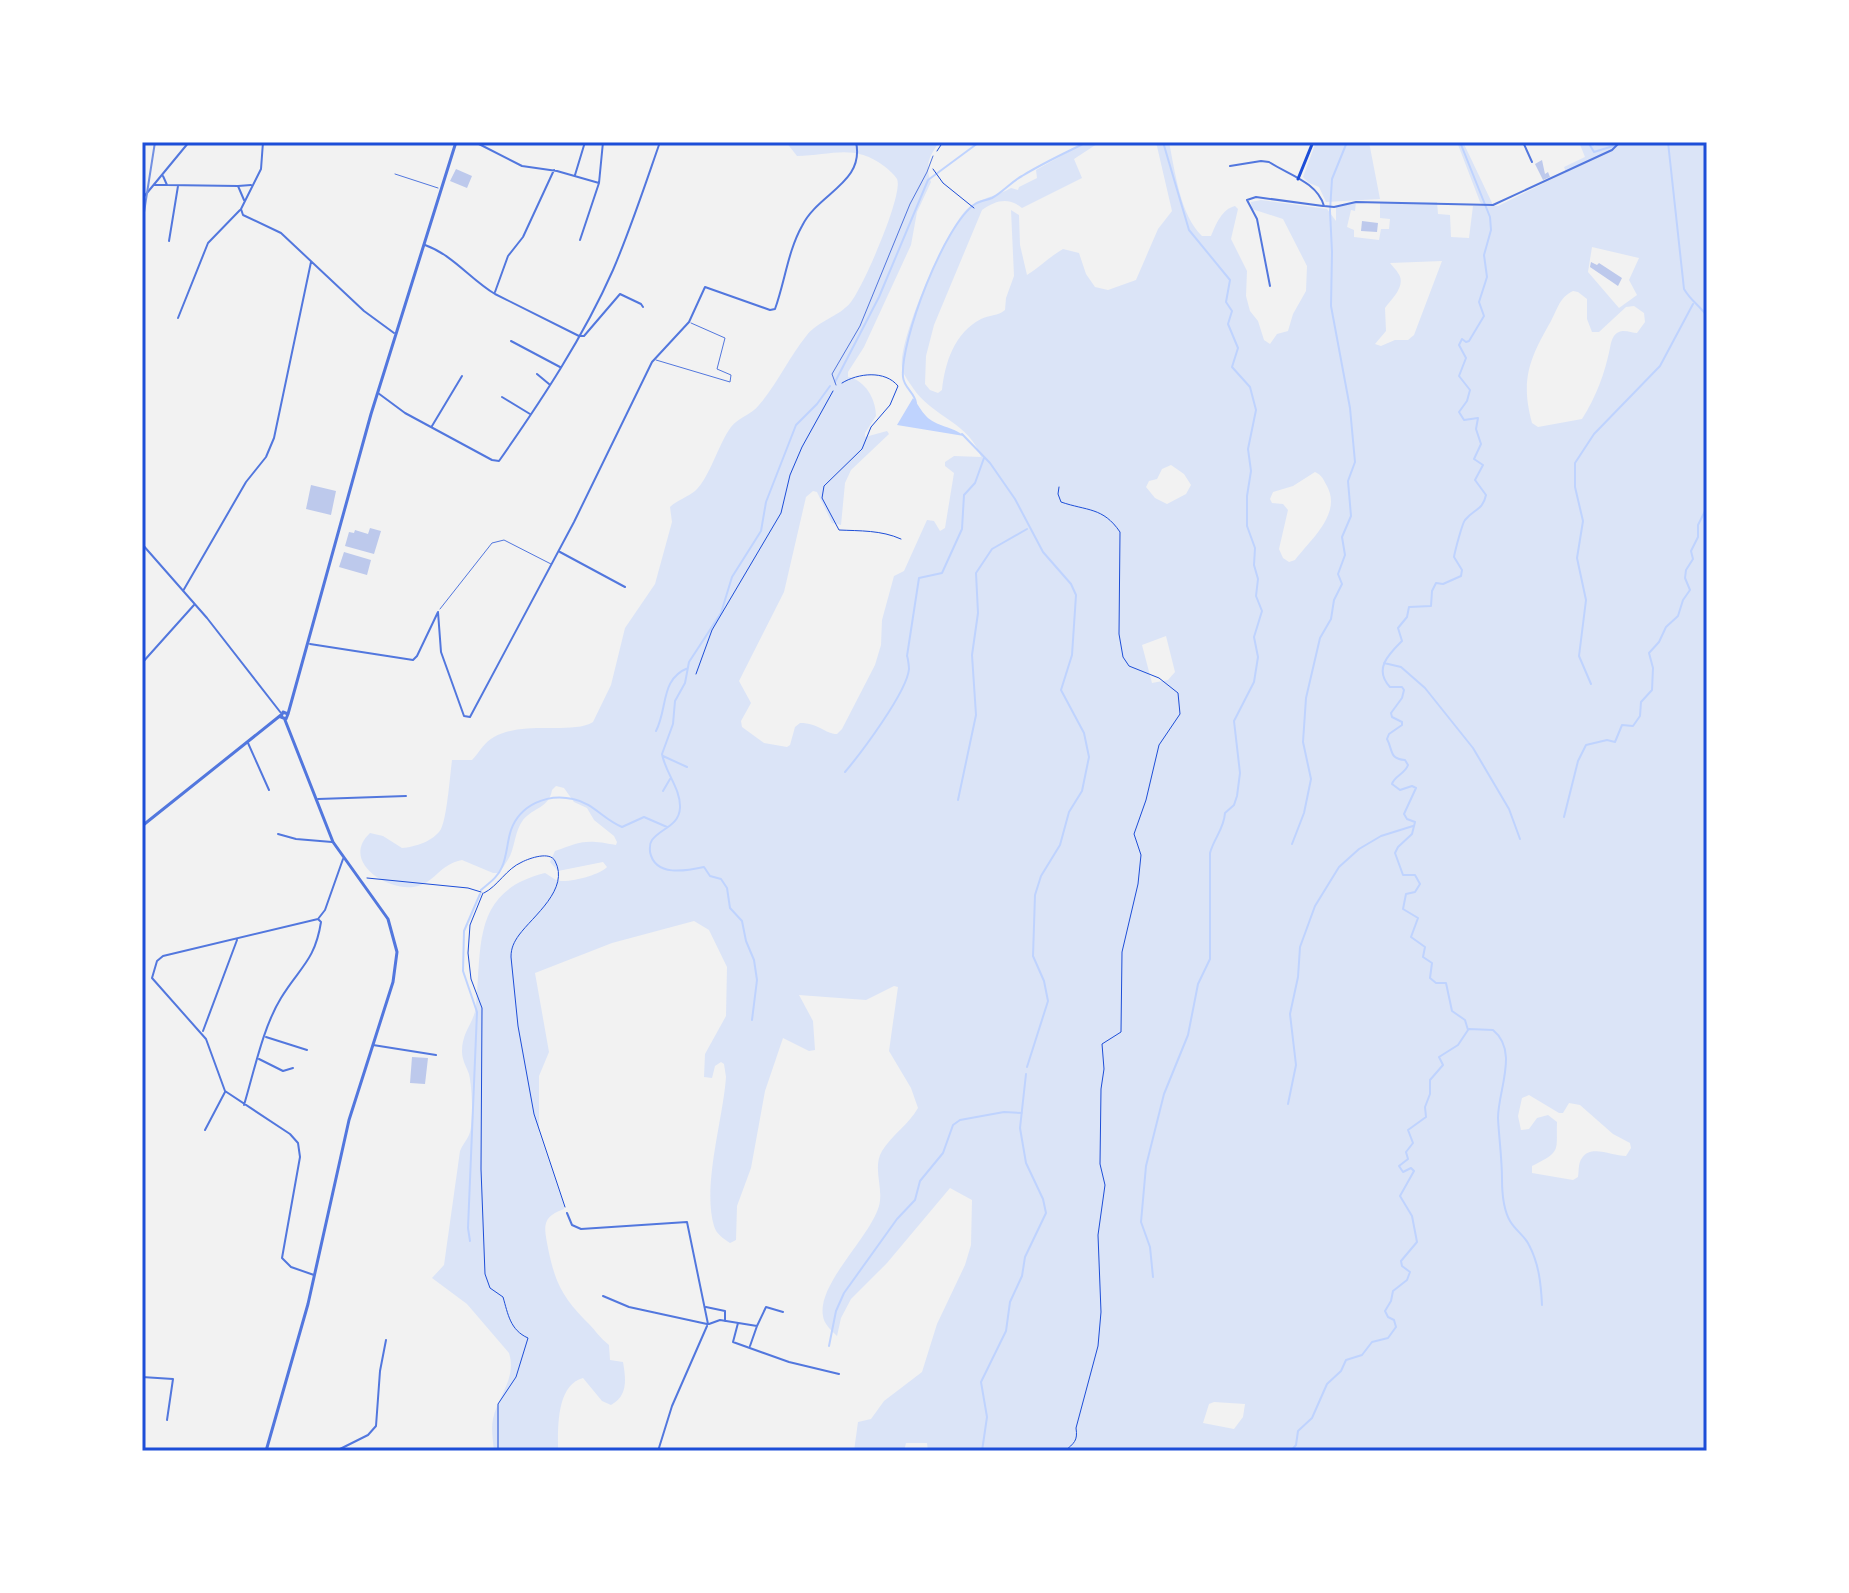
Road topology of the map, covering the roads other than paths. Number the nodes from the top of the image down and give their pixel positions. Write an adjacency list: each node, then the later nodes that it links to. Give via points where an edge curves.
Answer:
1 (189, 142): 16 (street)
2 (263, 142): 23 (street, via 261,169)
3 (456, 142): 26 (street)
4 (475, 142): 15 (street, via 522,166)
5 (585, 142): 18 (street)
6 (603, 142): 20 (street)
7 (660, 142): 41 (street, via 612,273)
8 (856, 142): 39 (street, via 854,170 811,211 798,233 775,309 705,287)
9 (1313, 142): 19 (main road)
10 (1523, 142): 13 (street)
11 (1620, 142): 29 (street, via 1496,204)
12 (933, 156): 48 (lane, via 860,326 832,374)
13 (1532, 162)
14 (1230, 166): 19 (street, via 1261,161)
15 (554, 170): 18 (street); 36 (street, via 523,237 508,256)
16 (162, 174): 21 (street); 24 (street)
17 (395, 174): 26 (lane)
18 (575, 176): 20 (street)
19 (1298, 179): 29 (street, via 1316,189)
20 (599, 183): 31 (street)
21 (167, 185): 22 (street); 24 (street)
22 (178, 185): 25 (street); 32 (street)
23 (253, 185): 25 (street); 28 (street)
24 (154, 186): 27 (street)
25 (238, 186): 28 (street)
26 (441, 189): 33 (street)
27 (142, 199)
28 (244, 200): 30 (street)
29 (1324, 206): 35 (street, via 1247,200 1257,219)
30 (241, 209): 34 (street, via 247,219 281,233); 38 (street, via 208,243)
31 (580, 240)
32 (169, 241)
33 (423, 245): 36 (street, via 442,251); 40 (street)
34 (311, 262): 40 (street); 57 (street, via 274,438)
35 (1270, 286)
36 (495, 294): 41 (street)
37 (643, 307): 41 (street, via 620,294)
38 (178, 318)
39 (689, 322): 43 (street); 43 (lane, via 725,338 717,369 731,375 730,382)
40 (395, 334): 49 (street)
41 (579, 336): 44 (street)
42 (511, 341): 44 (street)
43 (653, 359): 54 (street)
44 (561, 368): 47 (street)
45 (537, 374): 47 (street)
46 (462, 376): 52 (street)
47 (550, 384): 51 (street)
48 (836, 385)
49 (377, 392): 52 (street); 60 (street)
50 (502, 397): 51 (street)
51 (531, 415): 52 (street, via 499,461)
52 (432, 427)
53 (142, 544): 57 (street)
54 (559, 551): 55 (street); 56 (street)
55 (552, 565): 59 (lane, via 504,540 492,543); 59 (street, via 469,718 463,715 441,652)
56 (625, 587)
57 (183, 591): 58 (street)
58 (195, 604): 61 (street); 62 (street)
59 (438, 612): 60 (street, via 413,660)
60 (308, 644): 62 (street)
61 (142, 663)
62 (284, 715): 63 (street); 66 (street)
63 (248, 742): 64 (street); 67 (street)
64 (269, 790)
65 (406, 796): 66 (street)
66 (318, 799): 69 (street)
67 (143, 823)
68 (278, 834): 69 (street)
69 (333, 842): 70 (street)
70 (343, 859): 71 (street); 75 (street, via 388,919 397,952)
71 (318, 919): 72 (street); 74 (street, via 320,931 310,959 280,999)
72 (238, 939): 73 (street); 73 (street, via 163,956 153,969 156,984)
73 (202, 1034): 80 (street)
74 (265, 1036): 76 (street); 78 (street)
75 (372, 1045): 77 (street); 84 (street)
76 (307, 1050)
77 (436, 1055)
78 (258, 1059): 79 (street, via 283,1071); 81 (street)
79 (293, 1068)
80 (225, 1091): 81 (street); 82 (street)
81 (244, 1105): 84 (street, via 298,1143 282,1258)
82 (205, 1130)
83 (567, 1213): 86 (street, via 572,1225 581,1229 687,1222)
84 (314, 1275): 97 (street)
85 (603, 1296): 90 (street)
86 (705, 1306): 88 (street, via 725,1311); 90 (street)
87 (783, 1312): 91 (street, via 766,1307)
88 (725, 1321): 89 (street); 90 (street)
89 (738, 1323): 91 (street); 93 (street, via 733,1342)
90 (708, 1324): 99 (street)
91 (757, 1326): 93 (street)
92 (386, 1340): 98 (street, via 376,1426)
93 (749, 1348): 94 (street)
94 (839, 1374)
95 (142, 1377): 96 (street, via 173,1379)
96 (167, 1420)
97 (266, 1451)
98 (336, 1451)
99 (658, 1451)

